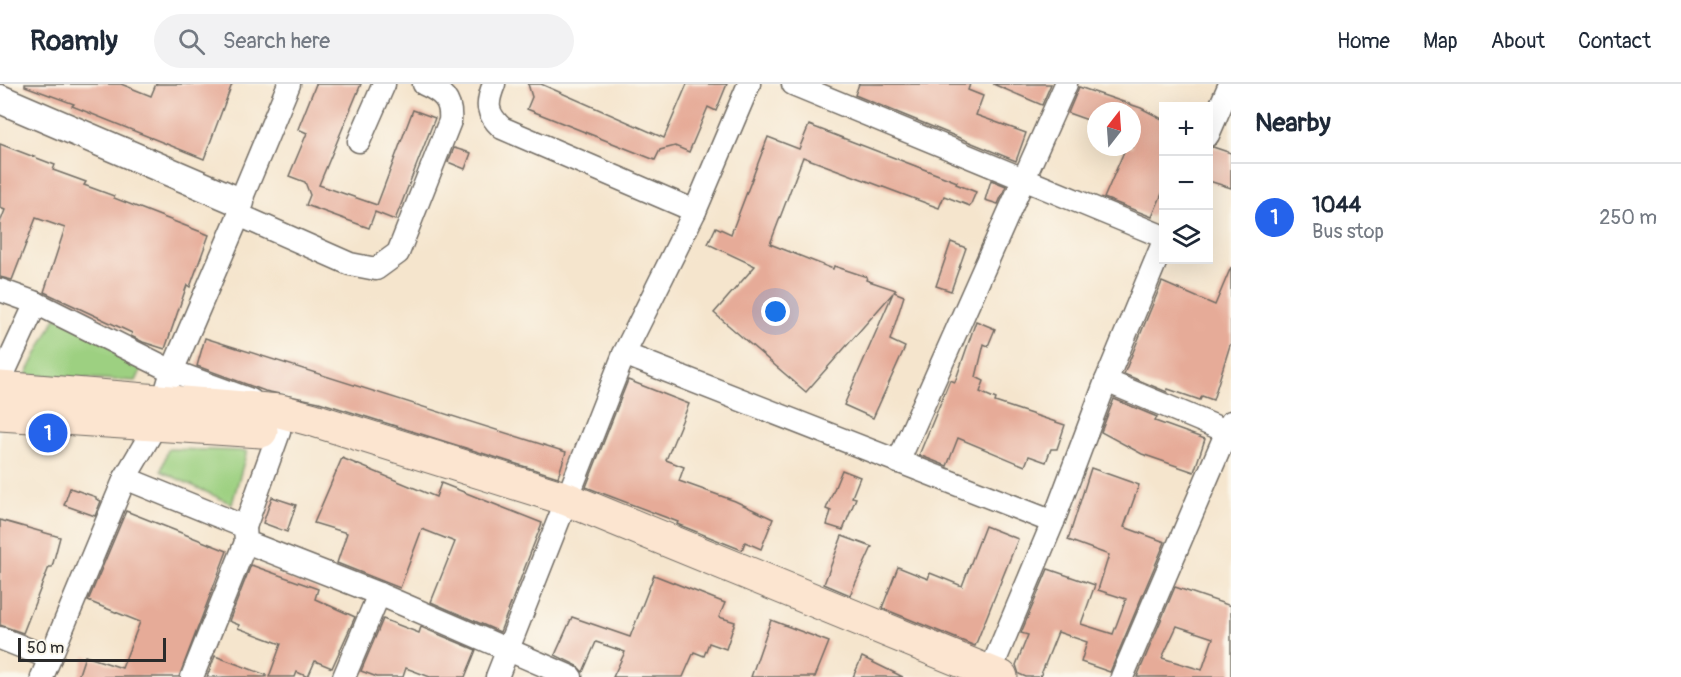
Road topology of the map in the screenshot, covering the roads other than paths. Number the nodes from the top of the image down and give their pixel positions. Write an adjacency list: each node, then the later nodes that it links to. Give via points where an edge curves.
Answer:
1 (290, 84): 13 (street)
2 (384, 84): 11 (street)
3 (424, 84): 13 (street, via 446,98 452,108 450,121 392,260 376,269 350,264)
4 (494, 84): 14 (street, via 488,107 491,118 502,128)
5 (749, 84): 14 (street)
6 (794, 84): 12 (street)
7 (1066, 84): 12 (street)
8 (1226, 87): 10 (street)
9 (0, 99): 13 (street)
10 (1213, 124)
11 (359, 141)
12 (1023, 177): 15 (street); 27 (street)
13 (239, 209): 23 (street)
14 (695, 212): 19 (street)
15 (1159, 237)
16 (1159, 251): 21 (street)
17 (0, 290): 18 (street)
18 (36, 303): 20 (street); 23 (street)
19 (624, 354): 27 (street); 29 (street)
20 (0, 381)
21 (1106, 381): 26 (street); 30 (street)
22 (0, 388): 23 (main road)
23 (164, 399): 24 (main road); 25 (main road); 28 (street)
24 (0, 414)
25 (280, 422): 29 (main road, via 315,420); 31 (street)
26 (1230, 429): 41 (street)
27 (898, 462): 30 (street)
28 (125, 478): 31 (street); 35 (street)
29 (567, 499): 34 (street); 36 (main road)
30 (1053, 522): 36 (street)
31 (245, 535): 32 (street); 37 (street)
32 (379, 594): 34 (street); 38 (street)
33 (0, 638): 35 (street)
34 (508, 650): 39 (street); 40 (street)
35 (46, 668)
36 (993, 675)
37 (192, 677)
38 (344, 677)
39 (497, 677)
40 (571, 677)
41 (1122, 677)

